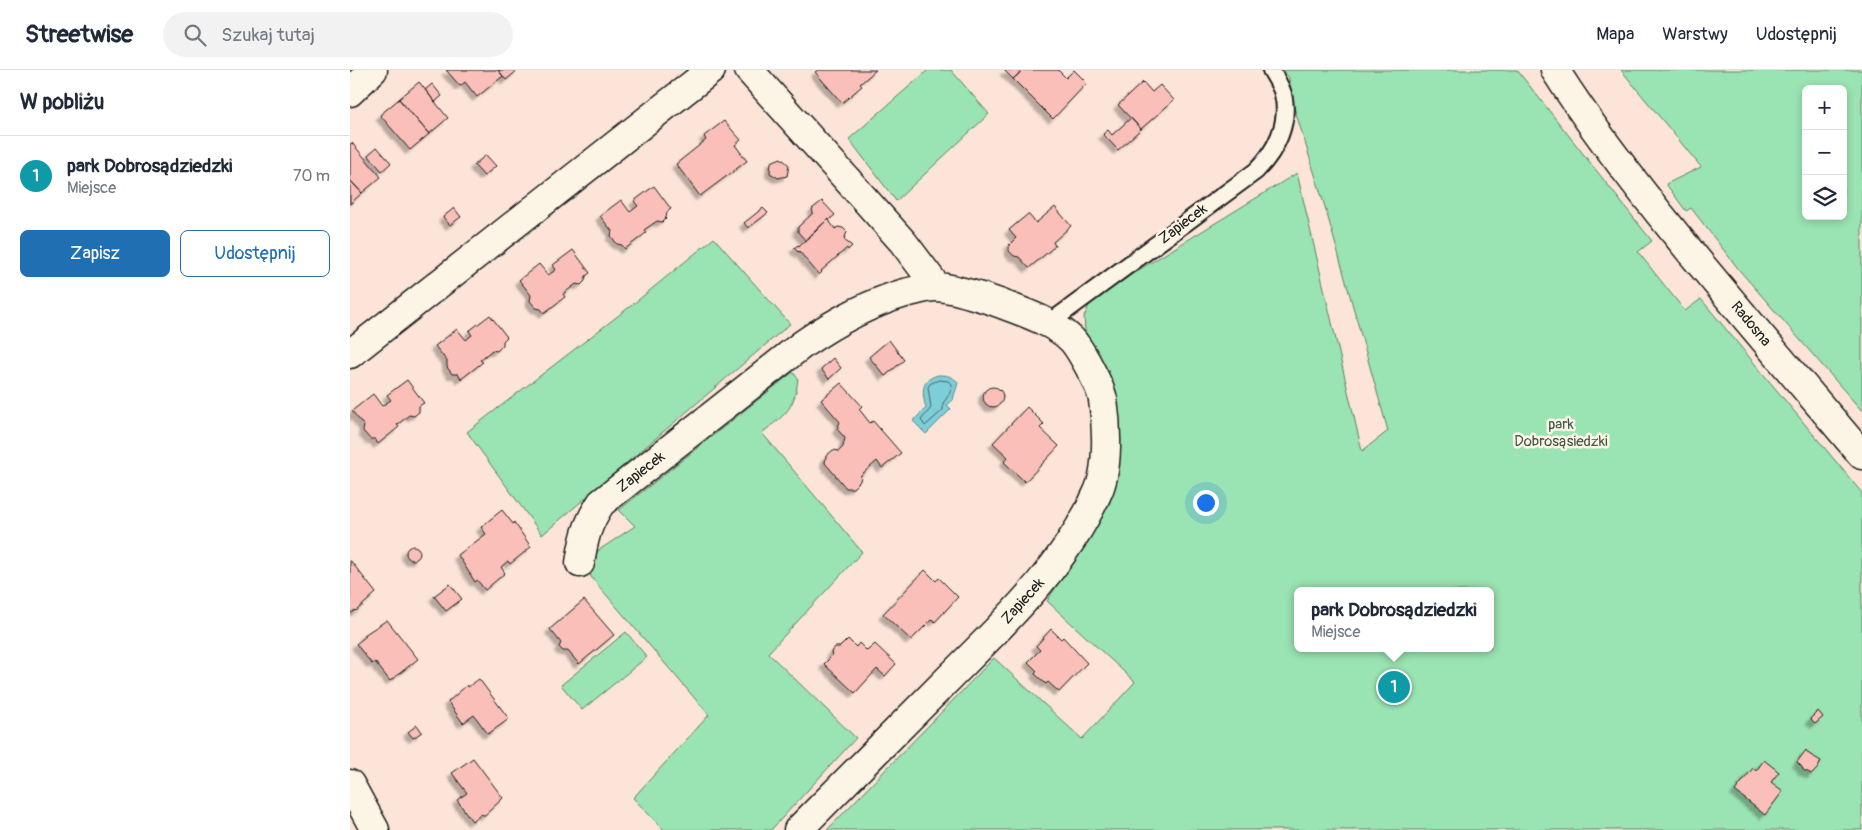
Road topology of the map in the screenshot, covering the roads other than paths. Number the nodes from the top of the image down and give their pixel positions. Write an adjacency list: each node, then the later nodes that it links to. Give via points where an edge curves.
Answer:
1 (373, 70): 6 (street)
2 (711, 70): 9 (street)
3 (749, 70): 7 (street, via 903,242)
4 (1271, 70): 8 (lane, Zapiecek, via 1283,92 1286,113 1282,132 1266,160 1256,171)
5 (1555, 70): 10 (street, Radosna, via 1591,125 1642,192)
6 (350, 92)
7 (937, 287): 8 (street, Zapiecek, via 999,303); 11 (street, Zapiecek, via 889,298 859,310 804,344 602,503 590,520 583,539)
8 (1048, 324): 14 (street, Zapiecek, via 1071,340 1090,369 1102,398 1105,462 1098,492 1080,528 1015,612)
9 (350, 354)
10 (1862, 455)
11 (580, 563)
12 (350, 784): 13 (street)
13 (375, 830)
14 (798, 830)

